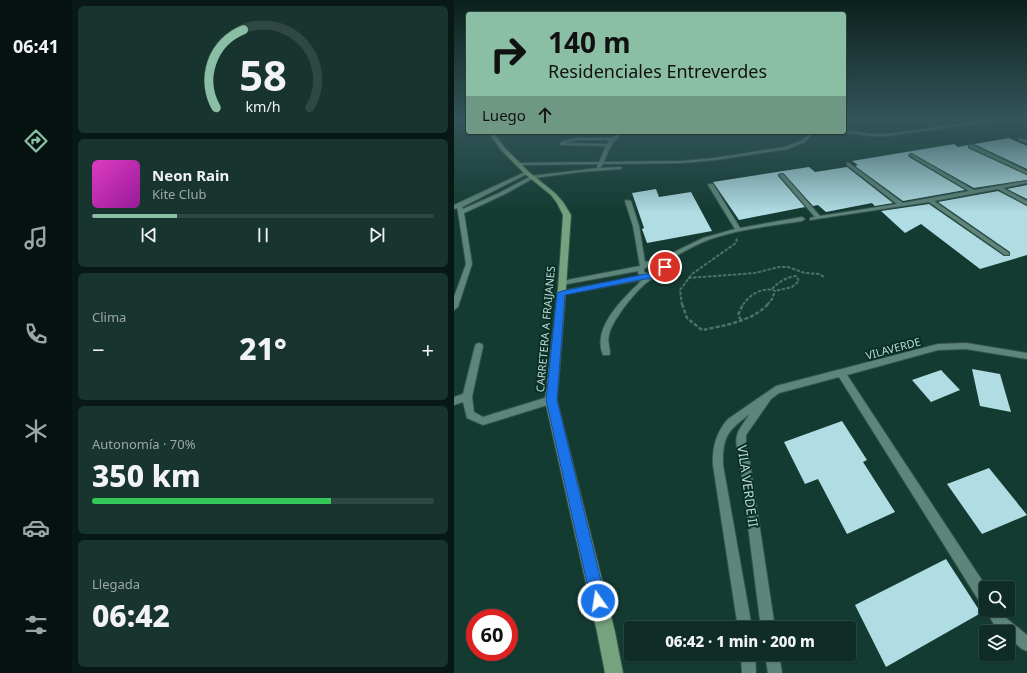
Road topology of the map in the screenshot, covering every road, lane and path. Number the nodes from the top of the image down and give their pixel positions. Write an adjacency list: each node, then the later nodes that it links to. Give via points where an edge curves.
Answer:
1 (504, 150): 8 (main road, CARRETERA A FRAIJANES)
2 (606, 150): 7 (street)
3 (771, 150): 6 (street)
4 (980, 150): 11 (street)
5 (912, 155): 17 (street)
6 (681, 162): 7 (street); 10 (street)
7 (601, 163): 8 (street); 10 (street)
8 (518, 164): 13 (main road, CARRETERA A FRAIJANES)
9 (849, 164): 21 (street)
10 (598, 170): 13 (street)
11 (1027, 173)
12 (780, 175): 23 (street)
13 (531, 176): 22 (street, via 501,194); 31 (main road, CARRETERA A FRAIJANES, via 553,194 567,215)
14 (1027, 182): 16 (street)
15 (711, 185): 24 (street)
16 (998, 187): 17 (street); 20 (street)
17 (974, 192): 18 (street)
18 (930, 200): 21 (street); 25 (street)
19 (628, 201): 27 (street, via 640,239)
20 (1027, 203)
21 (902, 205): 23 (street)
22 (458, 209): 34 (street, via 469,264)
23 (819, 218): 24 (street, via 807,217)
24 (736, 231): 26 (street, via 706,239); 30 (path, via 736,243)
25 (1007, 254)
26 (658, 262): 27 (street, via 648,263); 28 (street, via 664,265 664,272 658,276)
27 (642, 267): 28 (street, via 640,273); 31 (street)
28 (647, 277): 31 (street); 37 (street, via 611,321 604,334)
29 (824, 277): 30 (path, via 779,266 743,274)
30 (688, 278): 35 (path, via 680,290 682,309 693,324 702,330)
31 (562, 288): 42 (main road, CARRETERA A FRAIJANES)
32 (772, 289): 33 (path); 33 (path, via 778,282 793,276 799,281 797,285); 35 (path, via 750,297 742,305 738,315)
33 (775, 291): 35 (path, via 769,306)
34 (454, 307)
35 (740, 320)
36 (479, 346): 41 (street)
37 (606, 353)
38 (1027, 356): 39 (street, VILAVERDE, via 966,346 938,347)
39 (842, 374): 40 (street, VILAVERDE, via 786,387); 44 (street)
40 (769, 395): 46 (street, VILA VERDE II, via 731,422 720,438 718,452); 47 (street, VILA VERDE II, via 741,434)
41 (467, 398): 42 (street, via 470,415 483,421); 43 (street)
42 (551, 400): 51 (main road, CARRETERA A FRAIJANES)
43 (454, 401)
44 (979, 588)
45 (997, 617): 48 (street)
46 (744, 621)
47 (767, 621)
48 (1027, 644)
49 (748, 661): 52 (street)
50 (773, 661): 53 (street)
51 (614, 673)
52 (749, 673)
53 (775, 673)

